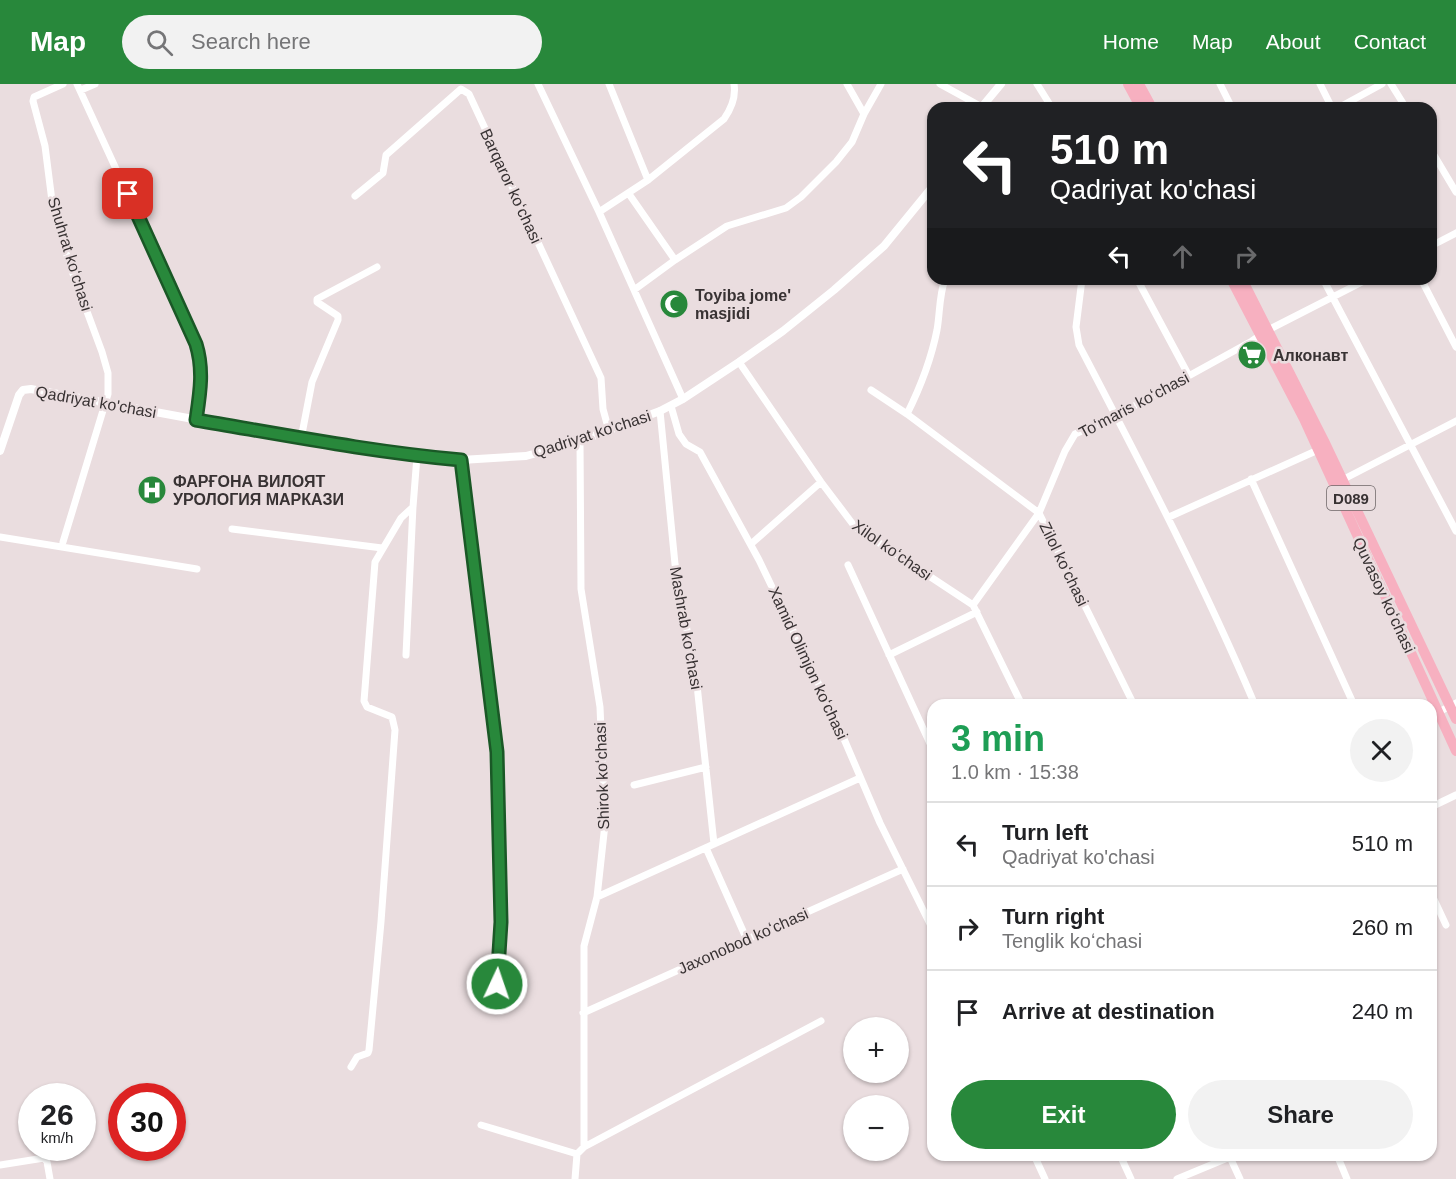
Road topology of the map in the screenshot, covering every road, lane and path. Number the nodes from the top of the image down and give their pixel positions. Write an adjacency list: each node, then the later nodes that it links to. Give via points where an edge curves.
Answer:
1 (63, 84): 55 (street, Shuhrat koʻchasi, via 33,101 45,146 52,201 69,263 108,373)
2 (94, 84): 17 (street)
3 (538, 84): 34 (street)
4 (609, 84): 29 (street)
5 (734, 84): 29 (street, via 732,105 724,119)
6 (847, 84): 27 (street)
7 (881, 84): 27 (street)
8 (940, 84): 18 (street)
9 (1001, 84): 19 (street)
10 (1037, 84): 20 (street)
11 (1128, 84): 21 (main road)
12 (1139, 84): 22 (main road)
13 (1220, 84): 23 (street)
14 (1320, 84): 24 (street)
15 (1382, 84): 25 (street)
16 (1391, 84): 26 (street)
17 (79, 87): 60 (street, via 196,344 202,378)
18 (972, 102)
19 (987, 102)
20 (1048, 102)
21 (1138, 102)
22 (1149, 102)
23 (1230, 102)
24 (1329, 102)
25 (1349, 102)
26 (1402, 102)
27 (864, 114): 37 (street, via 856,135 836,162 793,203 727,226)
28 (1437, 160): 30 (street)
29 (648, 180): 31 (street)
30 (1456, 192)
31 (629, 194): 34 (street); 37 (street)
32 (927, 194): 51 (street, Qadriyat ko'chasi, via 885,246)
33 (355, 196): 62 (street, Barqaror koʻchasi, via 383,173 386,155 461,90 469,94 601,378)
34 (599, 212): 47 (street)
35 (1456, 233): 36 (street)
36 (1437, 243)
37 (675, 260): 47 (street)
38 (377, 267): 63 (street, via 317,298 338,320 312,382)
39 (943, 285): 58 (street, via 927,371)
40 (1081, 285): 59 (street, via 1076,327 1079,345)
41 (1140, 285): 52 (street)
42 (1235, 285): 49 (main road, Quvasoy koʻchasi / D089)
43 (1244, 285): 49 (main road, Quvasoy koʻchasi / D089)
44 (1326, 285): 48 (street)
45 (1357, 285): 48 (street, Toʻmaris koʻchasi)
46 (1424, 285): 50 (street)
47 (634, 290): 54 (street)
48 (1332, 298): 49 (street, Toʻmaris koʻchasi); 66 (street)
49 (1264, 333): 52 (street, Toʻmaris koʻchasi); 65 (main road, Quvasoy koʻchasi / D089); 71 (main road, Quvasoy koʻchasi / D089)
50 (1456, 347)
51 (739, 362): 54 (street, Qadriyat ko'chasi); 72 (street, Xilol koʻchasi)
52 (1190, 376): 59 (street, Toʻmaris koʻchasi)
53 (871, 390): 58 (street, Zilol koʻchasi)
54 (683, 399): 56 (street, Qadriyat ko'chasi)
55 (105, 404): 60 (street, Qadriyat ko'chasi); 67 (street, Qadriyat ko'chasi, via 23,390); 79 (street)
56 (671, 406): 57 (street, Qadriyat ko'chasi); 80 (street, Xamid Olimjon koʻchasi, via 679,434 686,444 700,452)
57 (660, 411): 62 (street, Qadriyat ko'chasi); 99 (street, Mashrab koʻchasi, via 675,564 697,684)
58 (907, 414): 74 (street, Zilol koʻchasi)
59 (1116, 416): 74 (street, Toʻmaris koʻchasi, via 1075,434); 75 (street)
60 (196, 420): 63 (street, Qadriyat ko'chasi)
61 (1456, 422): 66 (street)
62 (609, 431): 64 (street, Qadriyat ko'chasi)
63 (301, 439): 68 (street, Qadriyat ko'chasi)
64 (580, 441): 69 (street, Qadriyat ko'chasi, via 526,456); 106 (street, Shirok koʻchasi, via 581,589 600,706 604,792 605,825)
65 (1316, 446): 70 (street); 92 (main road, Quvasoy koʻchasi / D089)
66 (1410, 446): 71 (street); 77 (street)
67 (0, 451)
68 (417, 456): 69 (street, Qadriyat ko'chasi); 73 (street)
69 (461, 460): 111 (street, via 497,752 501,922)
70 (1251, 479): 75 (street); 91 (street)
71 (1342, 480): 93 (main road, Quvasoy koʻchasi / D089)
72 (821, 483): 80 (street); 84 (street, Xilol koʻchasi, via 855,527)
73 (413, 504): 81 (street); 86 (street)
74 (1039, 513): 84 (street, Toʻmaris koʻchasi); 89 (street, Zilol koʻchasi)
75 (1169, 517): 90 (street)
76 (232, 529): 81 (street)
77 (1456, 531)
78 (0, 537): 83 (street)
79 (63, 542)
80 (751, 544): 100 (street, Xamid Olimjon koʻchasi)
81 (382, 548): 114 (street, via 375,562 363,701 367,707 392,717 394,740 369,1050 357,1057)
82 (848, 565): 87 (street)
83 (197, 569)
84 (973, 605): 85 (street, Xilol koʻchasi)
85 (977, 612): 87 (street); 88 (street, Xilol koʻchasi)
86 (406, 655)
87 (889, 655): 97 (street)
88 (1019, 699)
89 (1131, 699)
90 (1252, 699)
91 (1350, 699)
92 (1428, 699)
93 (1453, 704): 94 (street); 96 (main road, Quvasoy koʻchasi / D089)
94 (1437, 714)
95 (1437, 718): 98 (main road, Quvasoy koʻchasi / D089)
96 (1456, 718)
97 (927, 737)
98 (1456, 751)
99 (706, 767): 101 (street); 104 (street, Mashrab koʻchasi)
100 (861, 778): 104 (street); 105 (street, Xamid Olimjon koʻchasi)
101 (634, 785)
102 (1456, 795): 103 (street)
103 (1437, 804)
104 (710, 846): 106 (street); 110 (street, Mashrab koʻchasi)
105 (903, 869): 108 (street, Xamid Olimjon koʻchasi); 110 (street, Jaxonobod koʻchasi)
106 (597, 897): 112 (street, Shirok koʻchasi, via 584,945)
107 (1437, 906): 109 (street)
108 (927, 918)
109 (1446, 925)
110 (747, 940): 112 (street, Jaxonobod koʻchasi)
111 (497, 984)
112 (583, 1013): 116 (street, Shirok koʻchasi)
113 (821, 1021): 116 (street)
114 (351, 1067)
115 (481, 1125): 117 (street)
116 (584, 1147): 117 (street)
117 (577, 1154): 125 (street)
118 (1037, 1161): 126 (street)
119 (1123, 1161): 127 (street)
120 (1218, 1161): 128 (street)
121 (1231, 1161): 129 (street)
122 (1340, 1161): 130 (street)
123 (0, 1165): 124 (street, via 44,1158)
124 (50, 1179)
125 (575, 1179)
126 (1045, 1179)
127 (1131, 1179)
128 (1177, 1179)
129 (1240, 1179)
130 (1347, 1179)

